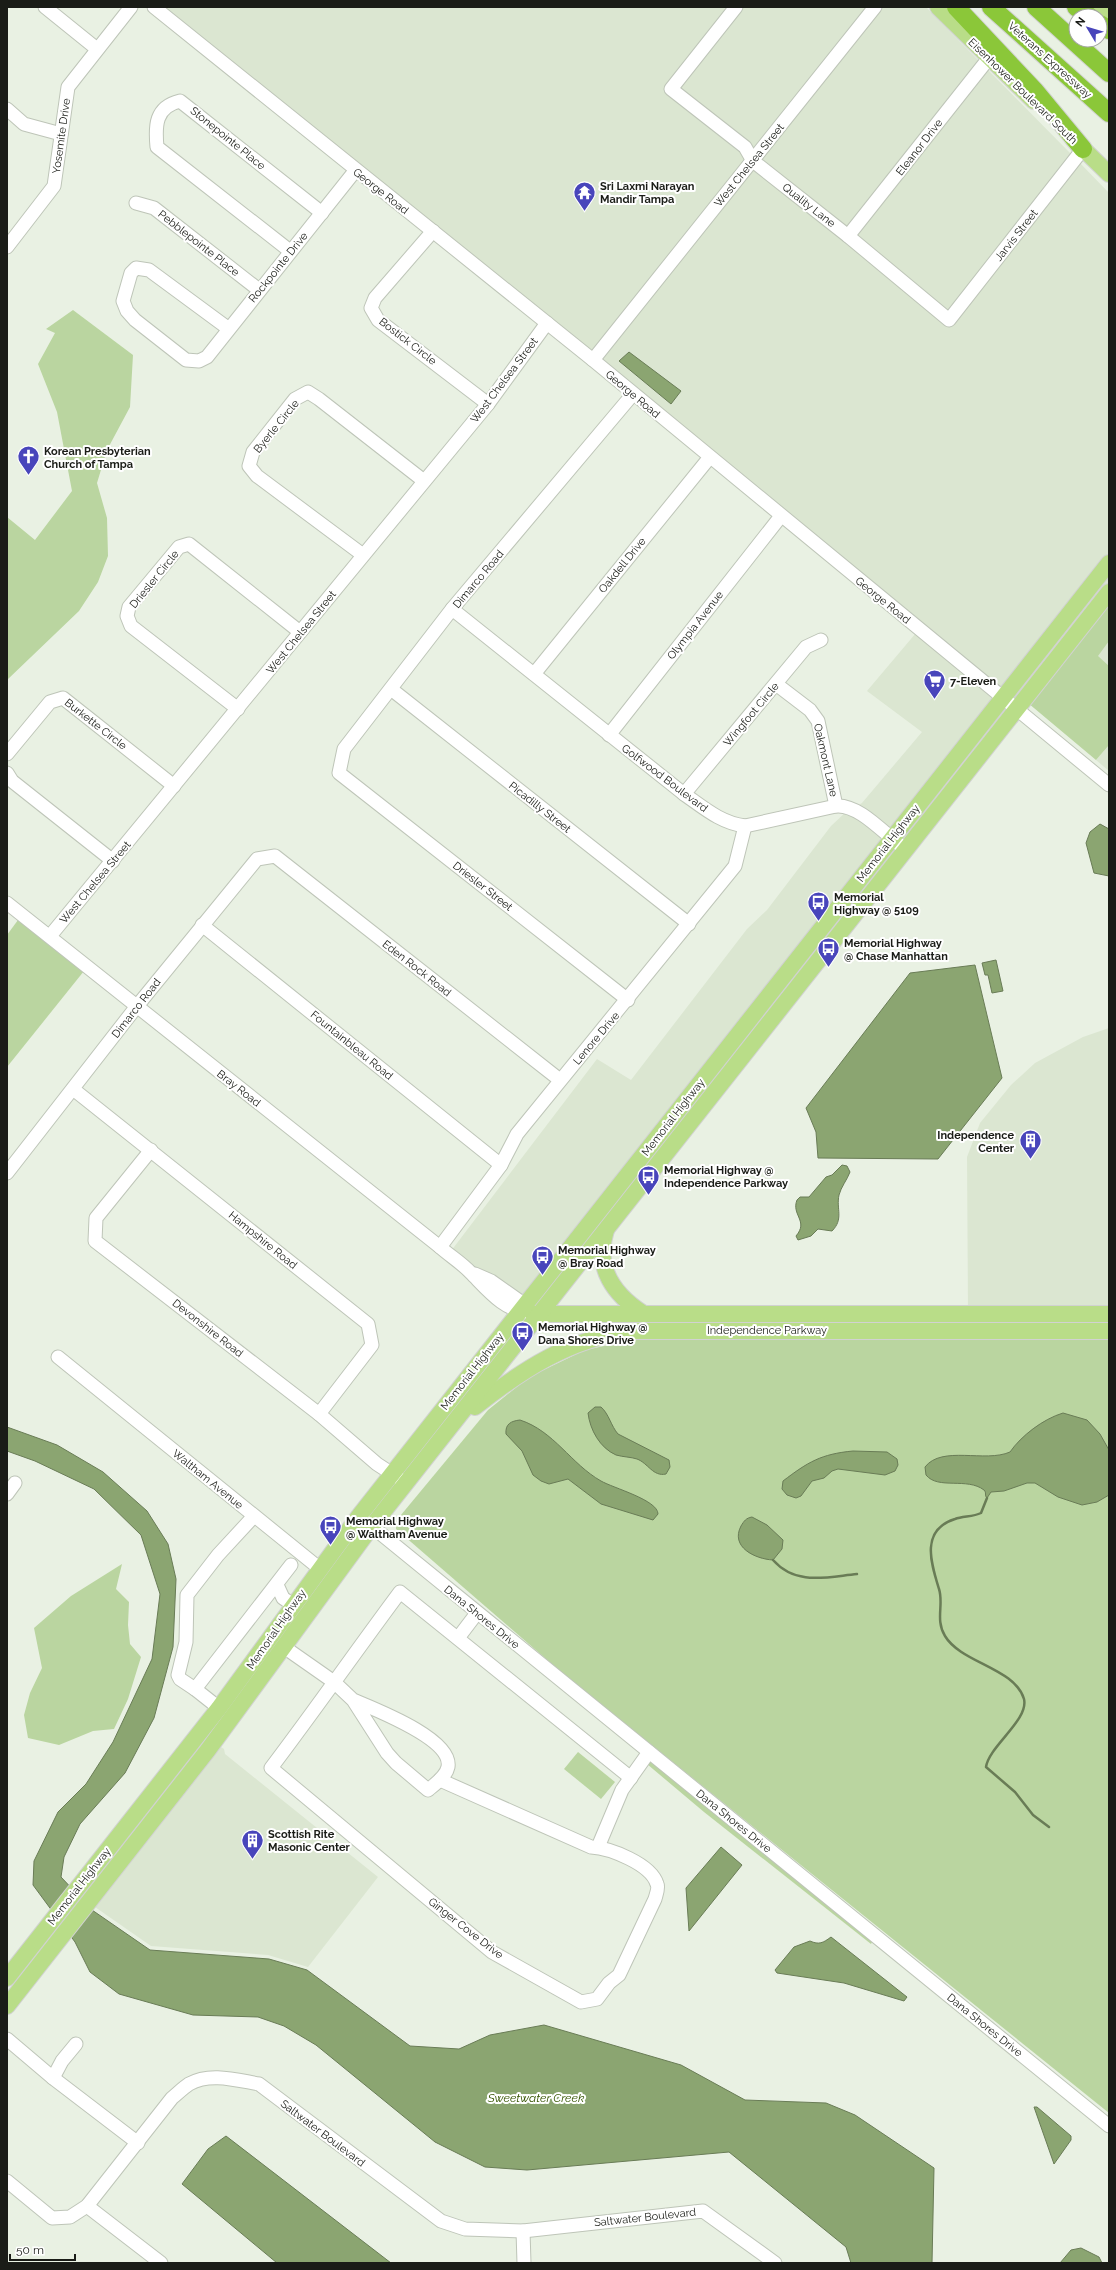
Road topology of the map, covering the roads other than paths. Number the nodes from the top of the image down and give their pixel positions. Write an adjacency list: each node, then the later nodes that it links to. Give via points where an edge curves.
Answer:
1 (45, 7): 13 (street)
2 (131, 7): 13 (street, Yosemite Drive)
3 (154, 7): 22 (street, George Road)
4 (736, 7): 21 (street, Quality Lane, via 671,89 745,147)
5 (875, 7): 21 (street, West Chelsea Street)
6 (938, 7): 15 (main road, Eisenhower Boulevard South)
7 (956, 7): 20 (highway, via 1035,91)
8 (991, 7): 14 (highway, Veterans Expressway)
9 (1005, 7): 14 (highway)
10 (1036, 7): 16 (highway)
11 (1102, 7): 12 (main road)
12 (1109, 12)
13 (97, 49): 19 (street, Yosemite Drive, via 68,87)
14 (1038, 49): 18 (highway, Veterans Expressway)
15 (989, 58): 20 (main road, Eisenhower Boulevard South); 27 (street, Eleanor Drive)
16 (1109, 73)
17 (7, 109): 19 (street, via 24,124)
18 (1109, 113)
19 (61, 134): 28 (street, Yosemite Drive, via 54,186)
20 (1083, 149): 23 (main road, Eisenhower Boulevard South); 31 (street, Jarvis Street)
21 (753, 160): 27 (street, Quality Lane); 34 (street, West Chelsea Street)
22 (355, 171): 25 (street, Rockpointe Drive); 26 (street, George Road)
23 (1109, 174)
24 (136, 203): 30 (street, Pebblepointe Place, via 154,208)
25 (322, 212): 29 (street, Rockpointe Drive); 29 (street, Stonepointe Place, via 180,101 171,103 160,114 155,128 157,147)
26 (433, 231): 32 (street, George Road); 36 (street, Bostick Circle, via 375,298 371,308 378,320)
27 (848, 236): 31 (street, Quality Lane)
28 (7, 247)
29 (290, 251): 30 (street, Rockpointe Drive)
30 (259, 290): 33 (street, Rockpointe Drive)
31 (949, 320)
32 (547, 323): 34 (street, George Road); 36 (street, West Chelsea Street)
33 (229, 329): 33 (street, Rockpointe Drive, via 149,270 136,268 131,273 123,301 127,311 134,320 186,360 199,362 207,357)
34 (593, 360): 35 (street, George Road)
35 (633, 394): 37 (street, George Road); 43 (street, Dimarco Road)
36 (488, 404): 38 (street, West Chelsea Street)
37 (710, 457): 39 (street, George Road); 46 (street, Oakdell Drive)
38 (424, 481): 40 (street, West Chelsea Street); 40 (street, Byerle Circle, via 308,392 295,399 253,452 249,466 257,476)
39 (781, 516): 49 (street, George Road); 52 (street, Olympia Avenue)
40 (363, 555): 44 (street, West Chelsea Street)
41 (1109, 563): 49 (main road, Memorial Highway)
42 (1109, 592): 51 (main road, Memorial Highway)
43 (452, 609): 46 (street, Golfwood Boulevard); 48 (street, Dimarco Road)
44 (300, 632): 50 (street, West Chelsea Street); 50 (street, Driesler Circle, via 189,544 179,547 129,608 126,616 130,626)
45 (821, 640): 47 (street, Wingfoot Circle, via 806,647)
46 (534, 674): 52 (street, Golfwood Boulevard)
47 (776, 684): 58 (street, Wingfoot Circle); 59 (street, Oakmont Lane, via 810,710 818,721)
48 (391, 689): 55 (street, Dimarco Road, via 344,749); 66 (street, Picadilly Street)
49 (1002, 698): 51 (street, George Road); 61 (main road, Memorial Highway)
50 (238, 709): 56 (street, West Chelsea Street)
51 (1015, 709): 57 (street, George Road); 62 (main road, Memorial Highway)
52 (609, 735): 58 (street, Golfwood Boulevard)
53 (7, 754): 56 (street, Burkette Circle, via 50,702 63,698)
54 (7, 773): 64 (street, via 12,781)
55 (339, 773): 71 (street, Driesler Street)
56 (174, 786): 64 (street, West Chelsea Street)
57 (1109, 786)
58 (684, 794): 60 (street, Golfwood Boulevard, via 731,824)
59 (836, 806): 60 (street, Golfwood Boulevard); 61 (street, Golfwood Boulevard, via 846,805 857,811)
60 (745, 826): 66 (street, Lenore Drive, via 735,866)
61 (891, 839): 62 (street, Golfwood Boulevard); 69 (main road, Memorial Highway)
62 (905, 849): 70 (main road, Memorial Highway)
63 (275, 856): 67 (street, Dimarco Road, via 257,859); 73 (street, Eden Rock Road)
64 (113, 861): 68 (street, West Chelsea Street)
65 (7, 902): 68 (street, Bray Road)
66 (689, 924): 71 (street, Lenore Drive)
67 (202, 925): 72 (street, Dimarco Road); 78 (street, Fountainbleau Road)
68 (50, 936): 72 (street, Bray Road)
69 (784, 976): 70 (main road); 74 (main road, Memorial Highway)
70 (797, 986): 76 (main road, Memorial Highway)
71 (628, 1000): 73 (street, Lenore Drive)
72 (137, 1006): 75 (street, Dimarco Road); 83 (street, Bray Road)
73 (560, 1080): 78 (street, Lenore Drive, via 517,1134)
74 (698, 1085): 76 (main road); 80 (main road, Memorial Highway)
75 (73, 1089): 77 (street, Hampshire Road); 79 (street, Dimarco Road)
76 (712, 1095): 81 (main road, Memorial Highway)
77 (151, 1150): 89 (street, Hampshire Road, via 368,1324 372,1345); 89 (street, Devonshire Road, via 96,1218 95,1241)
78 (501, 1165): 83 (street, Lenore Drive)
79 (7, 1173)
80 (621, 1183): 81 (main road); 84 (main road, Memorial Highway)
81 (634, 1194): 82 (main road, Memorial Highway)
82 (606, 1230): 84 (main road, Memorial Highway); 85 (main road, via 604,1260 611,1283 620,1297)
83 (440, 1247): 84 (street, Bray Road, via 471,1273 491,1281)
84 (528, 1312): 85 (main road, Independence Parkway); 90 (main road, Memorial Highway, via 519,1340); 91 (main road, Memorial Highway)
85 (644, 1314): 86 (main road, Independence Parkway)
86 (1109, 1314)
87 (1109, 1331): 90 (main road, Independence Parkway, via 620,1332 579,1343 538,1362 498,1388)
88 (58, 1357): 93 (street, Waltham Avenue)
89 (319, 1414): 91 (street, Devonshire Road)
90 (452, 1425): 92 (main road, Memorial Highway)
91 (392, 1474): 92 (street, Devonshire Road); 94 (main road, Memorial Highway)
92 (406, 1483): 95 (main road, Memorial Highway)
93 (254, 1516): 97 (street, Waltham Avenue); 105 (street, via 187,1594 186,1642 178,1675)
94 (359, 1516): 95 (street, Dana Shores Drive); 97 (main road, Memorial Highway)
95 (372, 1526): 98 (main road, Memorial Highway); 101 (street, Dana Shores Drive)
96 (291, 1566): 99 (street)
97 (319, 1568): 98 (main road); 100 (main road, Memorial Highway)
98 (333, 1578): 103 (main road, Memorial Highway)
99 (273, 1590): 100 (street); 105 (street)
100 (288, 1601): 107 (main road, Memorial Highway)
101 (477, 1613): 102 (street); 109 (street, Dana Shores Drive)
102 (458, 1638): 104 (street, Ginger Cove Drive, via 400,1592); 110 (street, Ginger Cove Drive)
103 (284, 1647): 104 (street); 108 (main road, Memorial Highway)
104 (334, 1682): 106 (street); 112 (street, Ginger Cove Drive, via 271,1768 492,1952 581,2002 597,1999 619,1975 655,1899 658,1886 647,1868)
105 (195, 1689): 107 (street)
106 (353, 1700): 111 (street, via 396,1763 428,1790); 111 (street, via 411,1726 440,1749 448,1762 448,1768)
107 (219, 1708): 108 (main road); 113 (main road, Memorial Highway)
108 (232, 1718): 114 (main road, Memorial Highway)
109 (649, 1752): 110 (street); 118 (street, Dana Shores Drive)
110 (631, 1778): 112 (street, via 622,1790)
111 (440, 1780): 112 (street, Ginger Cove Drive, via 591,1847)
112 (598, 1847)
113 (7, 1978)
114 (7, 2006)
115 (7, 2038): 117 (street)
116 (76, 2044): 117 (street, via 62,2061)
117 (54, 2078): 119 (street)
118 (1109, 2126)
119 (138, 2143): 121 (street, Saltwater Boulevard); 122 (street, Saltwater Boulevard, via 172,2098 189,2084 222,2077 259,2084 441,2221 465,2229)
120 (7, 2181): 121 (street, Saltwater Boulevard, via 52,2218 70,2217)
121 (87, 2206): 123 (street)
122 (523, 2231): 124 (street); 125 (street, Saltwater Boulevard, via 703,2211)
123 (160, 2263)
124 (524, 2263)
125 (775, 2263)

